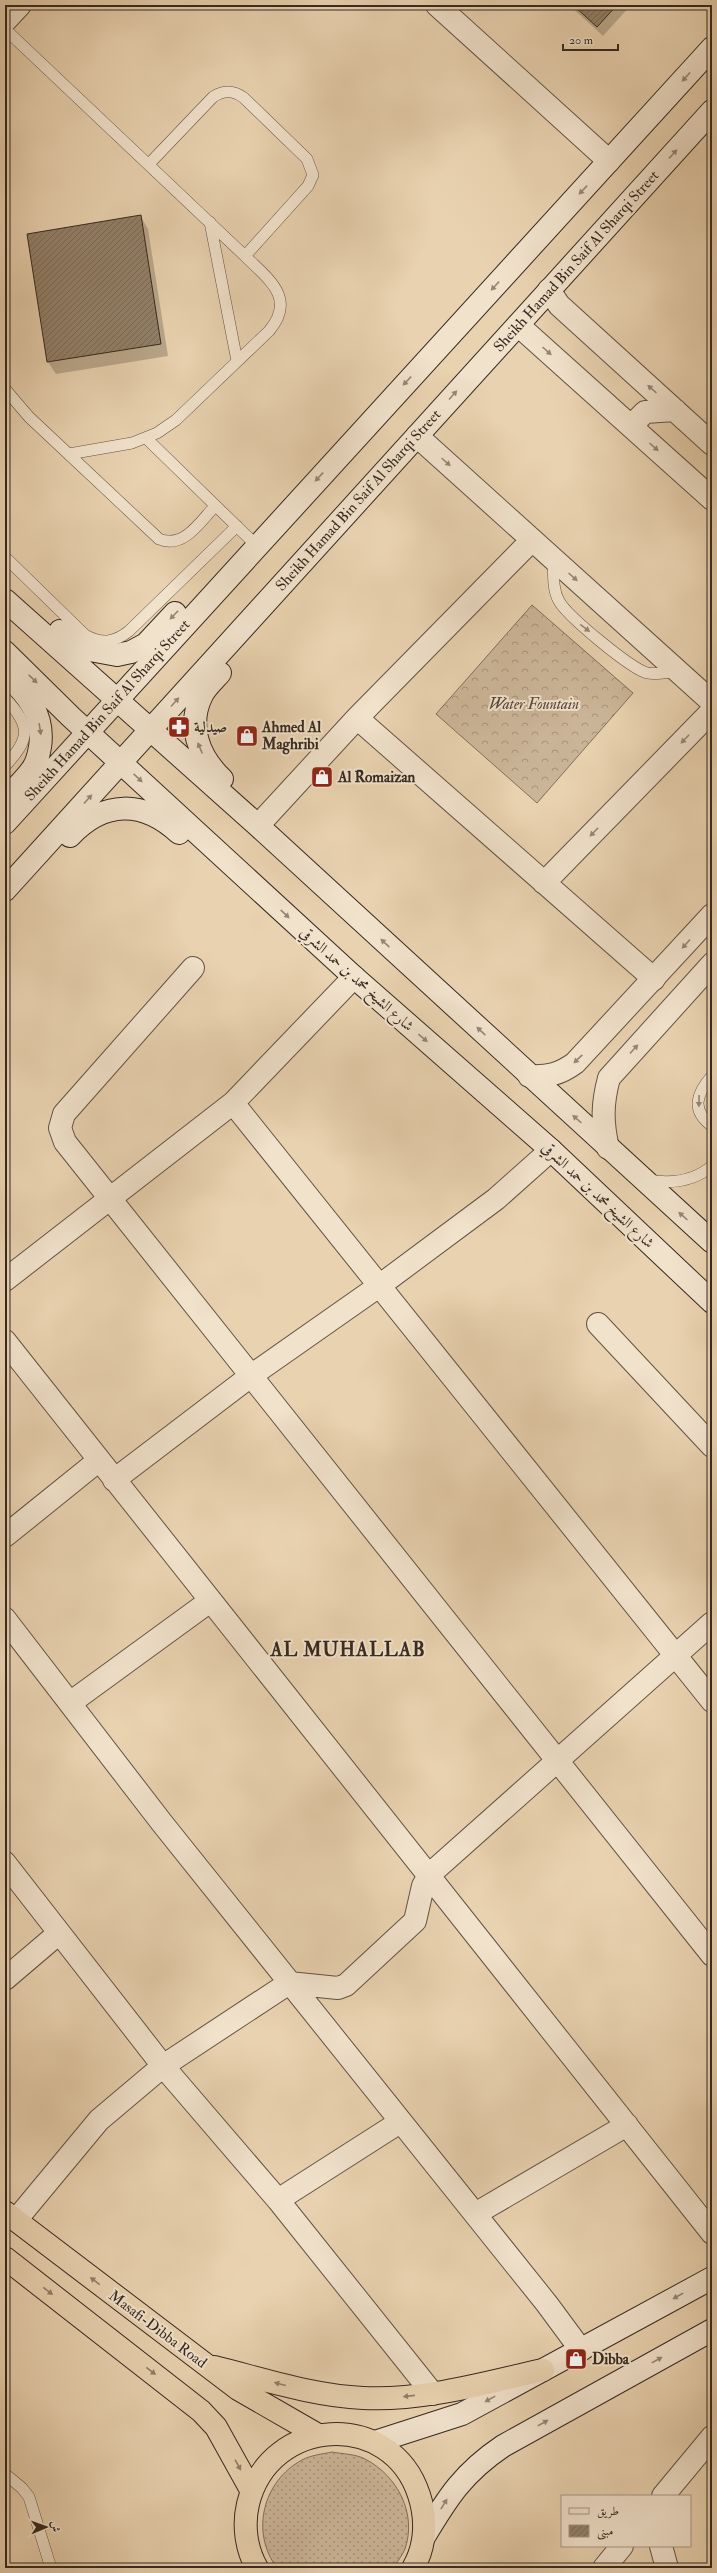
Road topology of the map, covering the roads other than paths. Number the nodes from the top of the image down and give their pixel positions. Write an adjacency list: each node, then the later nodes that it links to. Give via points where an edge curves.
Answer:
1 (20, 5): 3 (street)
2 (437, 5): 7 (street)
3 (5, 22)
4 (5, 29): 8 (lane)
5 (712, 48): 7 (street, Sheikh Hamad Bin Saif Al Sharqi Street, one-way to 7)
6 (712, 111): 11 (street, Sheikh Hamad Bin Saif Al Sharqi Street, one-way to 6)
7 (609, 161): 25 (street, Sheikh Hamad Bin Saif Al Sharqi Street, one-way to 25)
8 (149, 164): 9 (lane); 10 (lane, via 212,97 232,92 244,98 307,159 312,169 308,186)
9 (210, 222): 10 (lane); 13 (lane)
10 (245, 256): 13 (lane, via 277,288 281,299 281,311 277,322)
11 (549, 290): 12 (street, Sheikh Hamad Bin Saif Al Sharqi Street); 15 (street, one-way to 11, via 559,305)
12 (518, 325): 16 (street, one-way to 16); 17 (street, Sheikh Hamad Bin Saif Al Sharqi Street, one-way to 12)
13 (237, 362): 18 (lane, via 176,420)
14 (5, 389): 20 (lane, via 29,417)
15 (675, 410): 16 (street, via 646,412); 19 (street)
16 (631, 426): 21 (street, one-way to 21)
17 (417, 436): 24 (street, one-way to 24); 29 (street, Sheikh Hamad Bin Saif Al Sharqi Street)
18 (146, 438): 20 (lane); 22 (lane)
19 (712, 444)
20 (69, 454): 22 (lane, via 153,535 165,541 182,539)
21 (712, 499)
22 (215, 506): 23 (lane)
23 (237, 526): 25 (lane); 26 (lane, via 129,631 120,638 108,642 96,641 85,635)
24 (532, 540): 27 (street); 38 (street)
25 (252, 550): 28 (street, one-way to 28, via 226,564 209,578 146,644 131,652 117,655 79,648 32,606); 35 (street, Sheikh Hamad Bin Saif Al Sharqi Street)
26 (5, 557)
27 (553, 558): 32 (street, one-way to 32); 32 (lane, one-way to 32, via 554,586 558,600 566,613 627,661 647,673)
28 (5, 588)
29 (276, 590): 39 (street, Sheikh Hamad Bin Saif Al Sharqi Street, one-way to 29); 44 (street, one-way to 29, via 217,774 202,755 194,728 196,709 203,693 264,618)
30 (5, 600): 35 (street)
31 (5, 652): 40 (street, شارع الشيخ محمد بن حمد الشرقي, one-way to 40)
32 (677, 671): 36 (street)
33 (5, 674): 43 (street, one-way to 43, via 25,693 37,712 41,732 34,767)
34 (5, 698): 42 (lane, via 21,717 25,733 21,748)
35 (117, 700): 39 (street); 40 (street, Sheikh Hamad Bin Saif Al Sharqi Street)
36 (712, 702)
37 (712, 711): 47 (street, one-way to 47)
38 (357, 718): 44 (street); 47 (street)
39 (150, 730): 41 (street, Sheikh Hamad Bin Saif Al Sharqi Street); 46 (street)
40 (88, 732): 41 (street, شارع الشيخ محمد بن حمد الشرقي); 45 (street, Sheikh Hamad Bin Saif Al Sharqi Street)
41 (121, 762): 48 (street, Sheikh Hamad Bin Saif Al Sharqi Street, one-way to 41); 49 (street, شارع الشيخ محمد بن حمد الشرقي, one-way to 49)
42 (5, 766)
43 (5, 800)
44 (264, 819): 46 (street, via 279,834)
45 (5, 823)
46 (298, 862): 58 (street, one-way to 46)
47 (544, 883): 55 (street)
48 (5, 890)
49 (262, 893): 50 (street, via 229,880 172,827 153,813 136,809 115,809 99,812 81,823 31,876); 54 (street, شارع الشيخ محمد بن حمد الشرقي, one-way to 54)
50 (5, 897)
51 (712, 915): 55 (street, one-way to 55)
52 (712, 964): 57 (street, one-way to 52)
53 (193, 968): 66 (street, via 64,1114 60,1128 65,1142)
54 (354, 977): 60 (street); 63 (street, شارع الشيخ محمد بن حمد الشرقي, one-way to 63)
55 (654, 979): 56 (street)
56 (594, 1044): 57 (street); 58 (street, one-way to 58, via 562,1072 546,1076)
57 (618, 1066): 62 (street, via 609,1078 602,1101 602,1124)
58 (529, 1076): 62 (street, one-way to 58)
59 (712, 1076): 61 (lane, one-way to 61, via 700,1089 698,1105 704,1120)
60 (234, 1103): 66 (street); 69 (street)
61 (712, 1126)
62 (608, 1148): 65 (street)
63 (551, 1150): 69 (street, via 496,1199); 70 (street, شارع الشيخ محمد بن حمد الشرقي)
64 (712, 1166): 65 (lane, via 692,1178 676,1181)
65 (644, 1180): 67 (street, one-way to 65)
66 (111, 1197): 68 (street); 73 (street)
67 (712, 1242)
68 (5, 1280)
69 (379, 1286): 73 (street); 81 (street)
70 (712, 1302)
71 (598, 1324): 74 (street)
72 (6, 1345): 75 (street)
73 (252, 1375): 76 (street); 84 (street)
74 (712, 1446)
75 (98, 1461): 76 (street); 77 (street)
76 (114, 1480): 78 (street)
77 (5, 1536)
78 (210, 1601): 83 (street); 86 (street)
79 (5, 1619): 83 (street)
80 (712, 1623): 81 (street)
81 (674, 1656): 82 (street); 84 (street)
82 (712, 1701)
83 (70, 1703): 90 (street)
84 (557, 1762): 86 (street); 88 (street)
85 (5, 1863): 87 (street)
86 (429, 1875): 90 (street, via 423,1886 415,1921 346,1985 338,1988); 93 (street)
87 (59, 1933): 89 (street); 91 (street)
88 (712, 1955)
89 (5, 1980)
90 (289, 1983): 91 (street); 92 (street)
91 (163, 2066): 94 (street); 96 (street, via 99,2120)
92 (400, 2122): 94 (street); 95 (street)
93 (627, 2125): 95 (street); 97 (street)
94 (278, 2200): 104 (street)
95 (475, 2214): 101 (street)
96 (10, 2216): 102 (highway, Masafi-Dibba Road, one-way to 96)
97 (712, 2233)
98 (9, 2263): 109 (highway, one-way to 109, via 201,2411 216,2427)
99 (712, 2278): 101 (street, one-way to 101)
100 (712, 2330): 111 (street, one-way to 100, via 452,2490 482,2459)
101 (581, 2350): 103 (street)
102 (204, 2364): 104 (highway, one-way to 102, via 363,2398 298,2389); 105 (highway, Masafi-Dibba Road, via 238,2389)
103 (543, 2370): 104 (highway); 107 (street, one-way to 107, via 462,2414)
104 (433, 2394)
105 (318, 2435): 107 (highway, via 347,2434); 109 (highway, via 285,2448 267,2464)
106 (712, 2437): 110 (street)
107 (375, 2442): 111 (highway, via 398,2459 415,2482 424,2509)
108 (5, 2474): 114 (lane, via 29,2497)
109 (251, 2490): 115 (highway, via 245,2516 247,2542)
110 (664, 2495)
111 (424, 2537): 116 (highway, via 418,2560)
112 (621, 2547): 117 (street)
113 (661, 2547): 118 (street)
114 (51, 2568)
115 (257, 2568)
116 (413, 2568)
117 (604, 2568)
118 (668, 2568)

